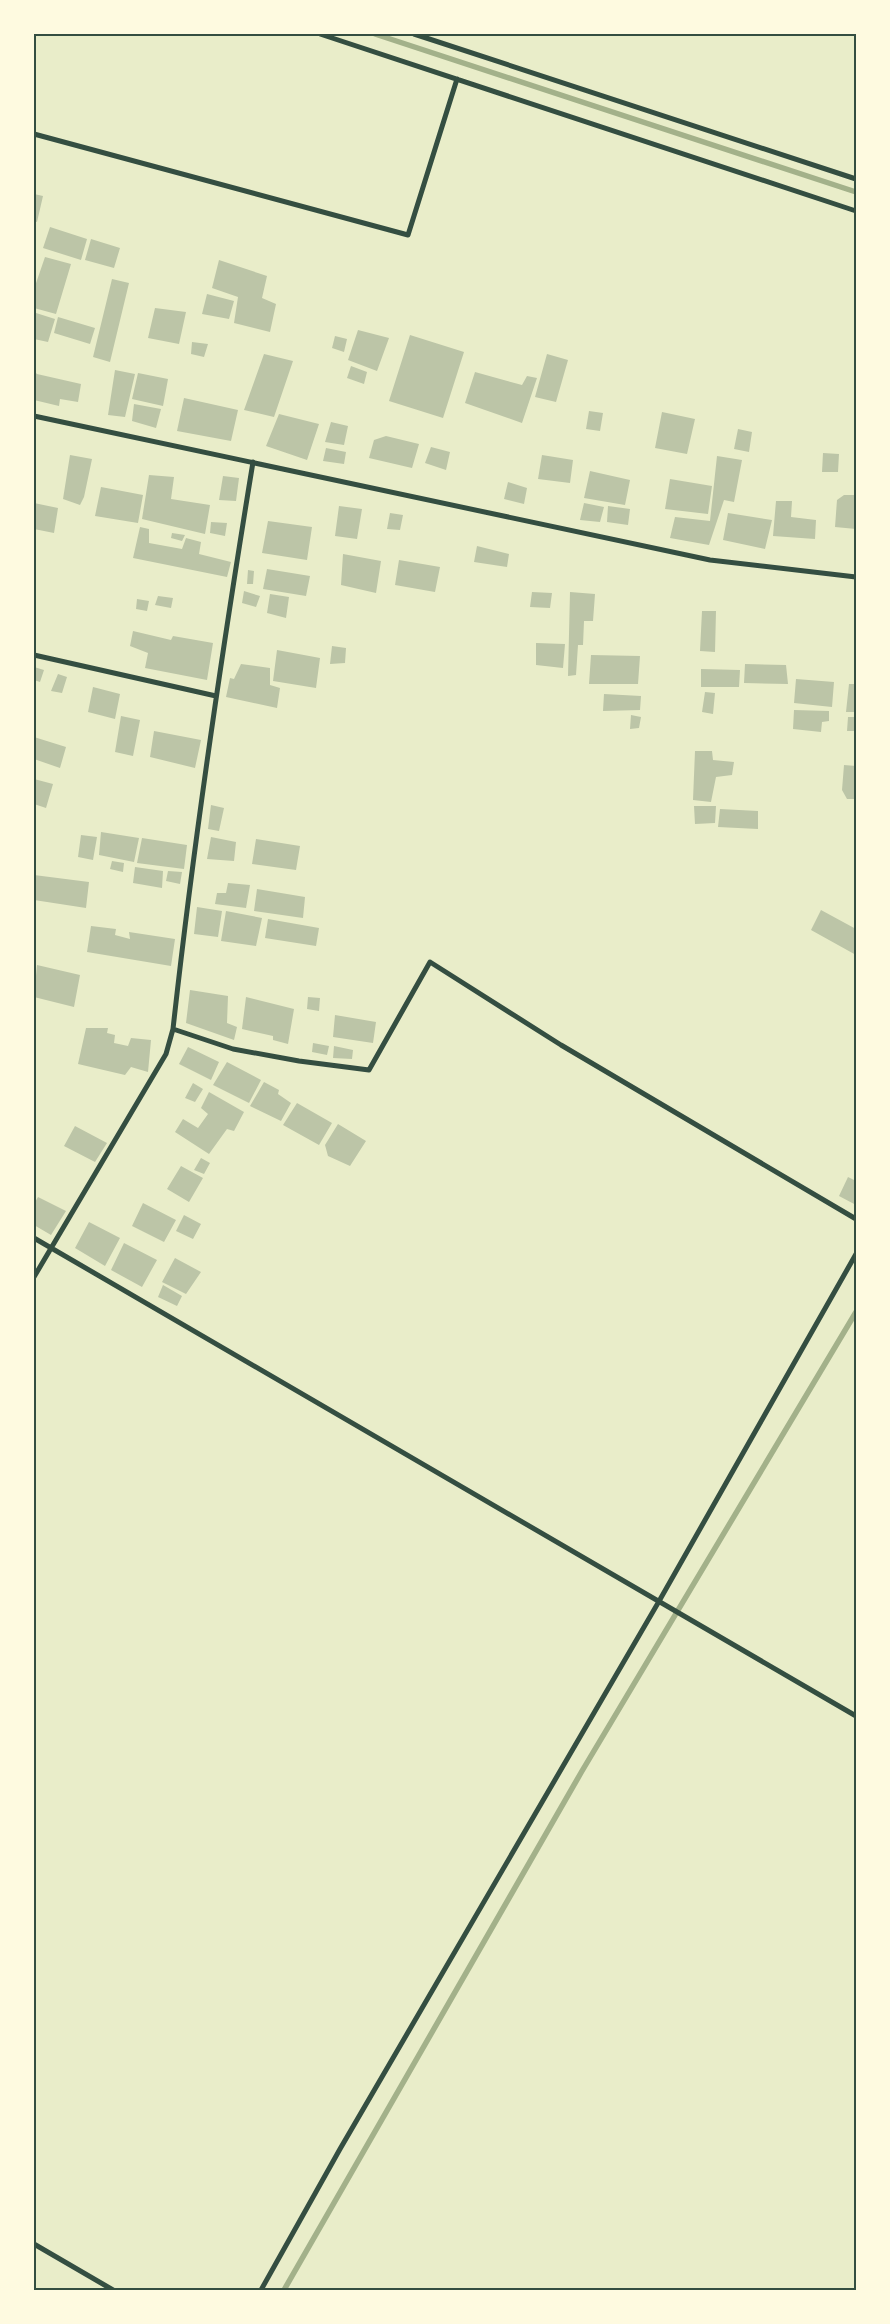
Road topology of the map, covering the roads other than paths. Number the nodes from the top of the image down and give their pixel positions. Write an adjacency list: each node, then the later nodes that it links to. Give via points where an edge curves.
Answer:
1 (320, 34): 3 (street)
2 (414, 34): 5 (street)
3 (457, 79): 4 (street, via 408,235); 6 (street)
4 (34, 134)
5 (856, 179)
6 (856, 211)
7 (34, 416): 8 (street)
8 (253, 462): 9 (street, via 710,560); 11 (street)
9 (856, 577)
10 (34, 655): 11 (street)
11 (216, 696): 12 (street, via 191,862)
12 (173, 1029): 13 (street, via 233,1049 369,1070 430,962 561,1045); 15 (street, via 166,1054)
13 (856, 1219)
14 (34, 1238): 15 (street)
15 (51, 1248): 17 (street); 18 (street)
16 (856, 1254): 18 (street)
17 (34, 1277)
18 (658, 1603): 19 (street); 22 (street)
19 (856, 1716)
20 (34, 2244): 21 (street)
21 (113, 2290)
22 (261, 2290)

